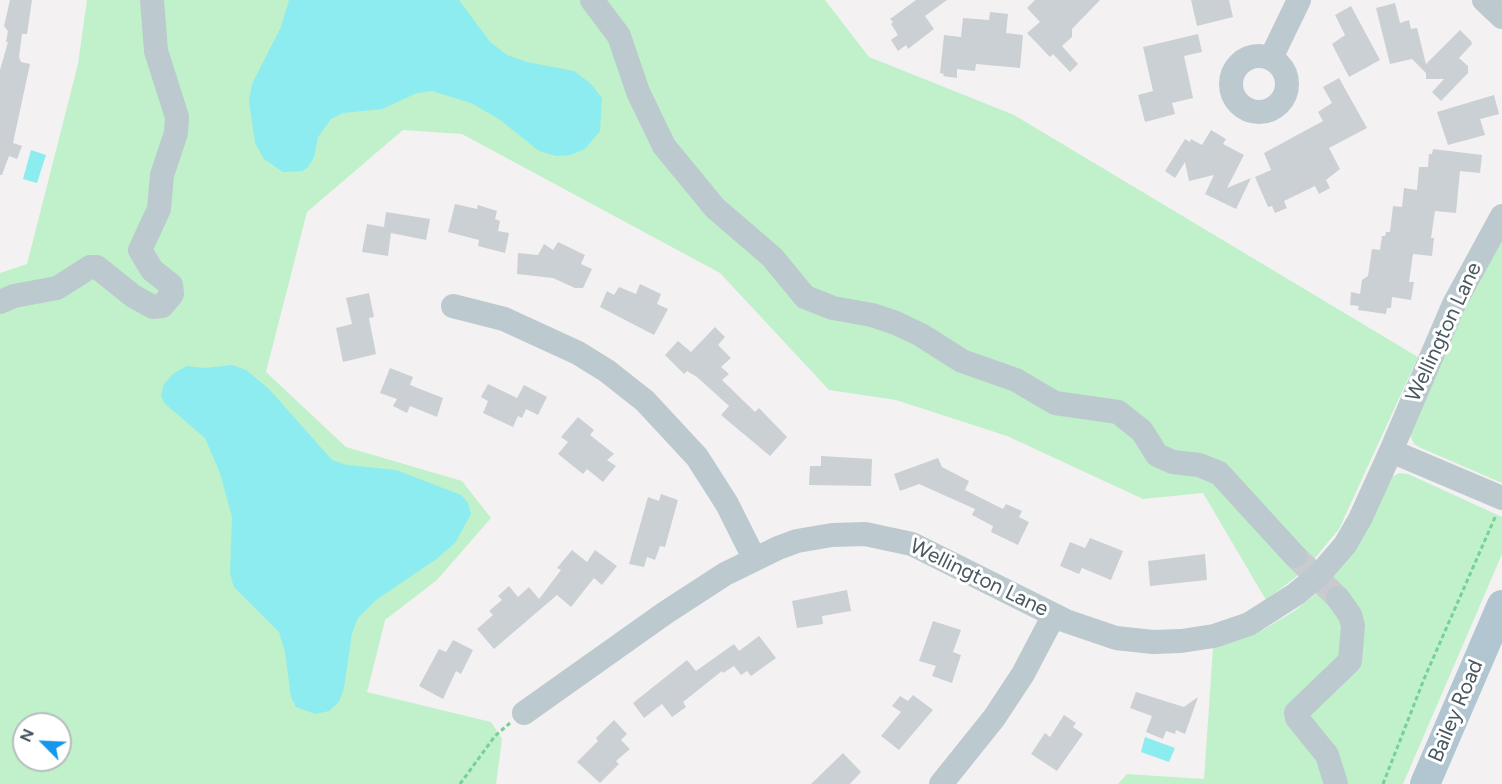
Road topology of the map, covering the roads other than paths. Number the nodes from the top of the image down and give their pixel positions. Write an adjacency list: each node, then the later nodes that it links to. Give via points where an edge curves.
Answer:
1 (152, 0): 8 (street, via 156,51 177,117 162,176 159,208 140,250 152,270 171,285 172,294 162,306 153,307 98,267 90,267 57,288)
2 (592, 0): 12 (street, via 619,36 641,100 664,146 715,208 772,258 805,297 896,323 962,361 1016,380 1055,403 1118,412 1142,431 1157,455 1219,473)
3 (1299, 0): 6 (street)
4 (1484, 0): 5 (street)
5 (1502, 17)
6 (1271, 58)
7 (1502, 216): 10 (street, Wellington Lane, via 1454,304)
8 (0, 302)
9 (453, 306): 13 (street, via 504,319 578,353 645,401 697,457 727,504)
10 (1391, 451): 11 (street); 16 (street, Wellington Lane, via 1345,545 1296,594 1249,624 1199,639 1154,642 1103,635)
11 (1499, 507)
12 (1295, 556)
13 (754, 558): 16 (street, Wellington Lane, via 814,537 882,536 924,548); 17 (street, Wellington Lane, via 665,613)
14 (1338, 598): 19 (street, via 1353,626 1350,661 1296,713 1327,755)
15 (1502, 605): 20 (main road, Bailey Road)
16 (1053, 615): 18 (street, via 999,711)
17 (524, 713)
18 (941, 784)
19 (1336, 784)
20 (1425, 784)

